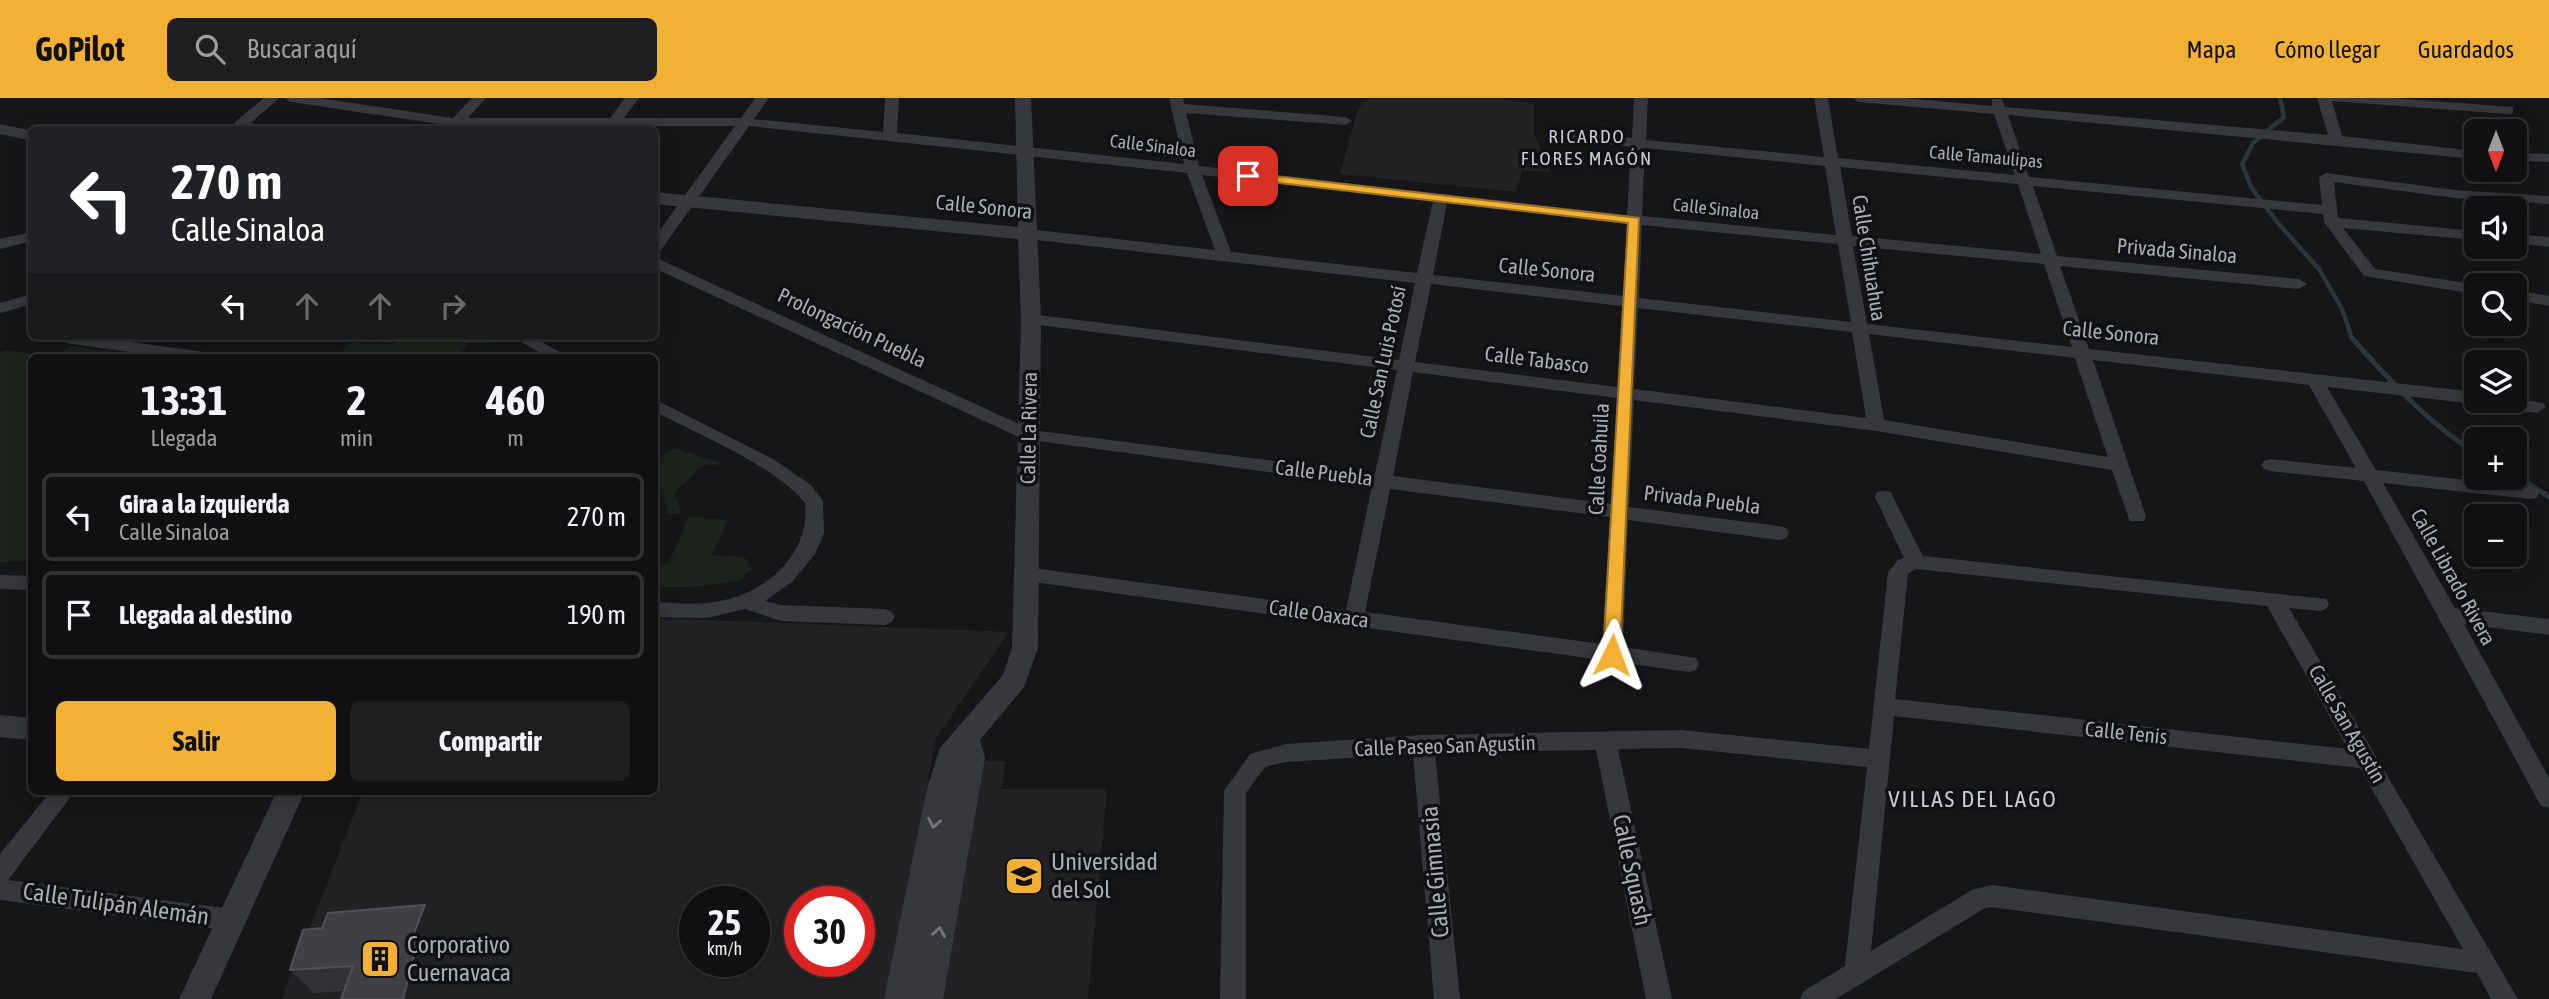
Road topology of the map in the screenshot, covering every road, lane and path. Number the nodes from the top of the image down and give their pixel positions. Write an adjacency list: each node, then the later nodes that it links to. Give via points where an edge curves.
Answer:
1 (272, 98): 20 (street, via 240,125)
2 (291, 98): 21 (street, Calle Sinaloa)
3 (479, 98): 21 (street)
4 (632, 98): 22 (street)
5 (762, 98): 19 (street)
6 (892, 98): 26 (street)
7 (1023, 98): 29 (street, Calle La Rivera)
8 (1641, 98): 28 (street, Calle Coahuila)
9 (1821, 98): 33 (street, Calle Chihuahua)
10 (1859, 98): 15 (street)
11 (2324, 98): 27 (street)
12 (2334, 98): 16 (street)
13 (2494, 98): 16 (street)
14 (1177, 103): 18 (street); 34 (street)
15 (1998, 104): 27 (street); 35 (street)
16 (2508, 110): 17 (street)
17 (2518, 119)
18 (1345, 121)
19 (745, 122): 22 (street, Calle Sinaloa); 26 (street, Calle Sinaloa); 38 (street)
20 (246, 126)
21 (453, 126): 22 (street, Calle Sinaloa)
22 (610, 126)
23 (0, 129): 24 (street)
24 (28, 134)
25 (1553, 135): 28 (street, Calle Tamaulipas)
26 (890, 137): 29 (street, Calle Sinaloa)
27 (2336, 140): 30 (street)
28 (1639, 143): 33 (street, Calle Tamaulipas); 42 (street, Calle Coahuila)
29 (1024, 150): 34 (street, Calle Sinaloa); 44 (street, Calle La Rivera)
30 (2464, 154)
31 (2527, 157): 32 (street)
32 (2549, 158)
33 (1832, 162): 35 (street, Calle Tamaulipas); 47 (street, Calle Chihuahua)
34 (1193, 170): 36 (street, Calle Sinaloa); 51 (street)
35 (2024, 180): 40 (street, Calle Tamaulipas); 52 (street)
36 (1441, 197): 42 (street, Calle Sinaloa); 54 (street, Calle San Luis Potosí)
37 (658, 198): 38 (street, Calle Sonora)
38 (690, 200): 44 (street, Calle Sonora); 50 (street)
39 (2549, 200): 41 (street, via 2455,194 2326,177)
40 (2253, 202): 41 (street, Calle Tamaulipas)
41 (2330, 216): 43 (street); 56 (street, via 2370,273)
42 (1635, 220): 47 (street, Calle Sinaloa); 60 (street, Calle Coahuila)
43 (2464, 233)
44 (1028, 234): 51 (street, Calle Sonora); 62 (street, Calle La Rivera)
45 (28, 237): 49 (street)
46 (2527, 240): 48 (street)
47 (1844, 241): 52 (street, Calle Sinaloa); 63 (street, Calle Chihuahua)
48 (2549, 242)
49 (0, 244)
50 (658, 244)
51 (1225, 257): 54 (street, Calle Sonora)
52 (2051, 261): 55 (street, Privada Sinaloa); 66 (street)
53 (658, 263): 77 (street, Prolongación Puebla)
54 (1424, 279): 60 (street, Calle Sonora); 69 (street, Calle San Luis Potosí)
55 (2299, 284)
56 (2464, 287)
57 (2527, 297): 59 (street)
58 (28, 300): 61 (street)
59 (2549, 301)
60 (1630, 302): 63 (street, Calle Sonora); 71 (street, Calle Coahuila)
61 (0, 308)
62 (1031, 319): 69 (street, Calle Tabasco); 77 (street, Calle La Rivera)
63 (1858, 327): 66 (street, Calle Sonora); 76 (street, Calle Chihuahua)
64 (79, 340): 67 (street)
65 (526, 340): 68 (street)
66 (2082, 352): 70 (street, Calle Sonora); 78 (street)
67 (182, 354)
68 (555, 354)
69 (1406, 366): 71 (street, Calle Tabasco); 81 (street, Calle San Luis Potosí)
70 (2314, 379): 72 (street, Calle Sonora); 80 (street, Calle Librado Rivera)
71 (1625, 394): 76 (street, Calle Tabasco); 84 (street, Calle Coahuila)
72 (2464, 396)
73 (658, 406): 92 (street, via 796,479 815,501 816,526 807,553 776,584)
74 (2527, 406): 75 (street)
75 (2537, 407)
76 (1876, 425): 78 (street, Calle Tabasco)
77 (1030, 435): 81 (street, Calle Puebla); 88 (street, Calle La Rivera)
78 (2120, 465): 85 (street)
79 (2270, 465): 80 (street)
80 (2370, 475): 82 (street); 95 (street, Calle Librado Rivera)
81 (1382, 481): 84 (street, Calle Puebla); 97 (street, Calle San Luis Potosí)
82 (2530, 493)
83 (1884, 497): 87 (street)
84 (1619, 512): 86 (street, Privada Puebla); 99 (street, Calle Coahuila)
85 (2137, 516)
86 (1779, 533)
87 (1916, 562): 91 (street); 101 (street, via 1898,572)
88 (1026, 574): 97 (street, Calle Oaxaca); 109 (street, Calle La Rivera, via 1022,663 1015,680 967,739 971,758)
89 (0, 582): 90 (street)
90 (28, 583)
91 (2273, 599): 93 (street); 107 (street, Calle San Agustín)
92 (746, 602): 94 (street, via 704,611); 96 (street, via 781,613)
93 (2319, 604)
94 (658, 609)
95 (2449, 615): 98 (street); 108 (street, Calle Librado Rivera)
96 (885, 617)
97 (1354, 619): 99 (street, Calle Oaxaca)
98 (2549, 627)
99 (1612, 655): 100 (street, Calle Oaxaca)
100 (1689, 664)
101 (1884, 706): 106 (street); 107 (street, Calle Tenis)
102 (0, 726): 103 (street)
103 (28, 729)
104 (1605, 741): 105 (street, Calle Paseo San Agustín); 106 (street, Calle Paseo San Agustín, via 1681,739); 123 (street, Calle Squash)
105 (1423, 744): 121 (street, Calle Paseo San Agustín, via 1286,753 1258,760 1246,773 1235,791); 122 (street, Calle Gimnasia)
106 (1878, 759): 117 (street)
107 (2368, 760): 116 (street, Calle San Agustín)
108 (2544, 779): 112 (street, Calle Librado Rivera)
109 (953, 788): 119 (street, Calle La Rivera, one-way to 119); 120 (street, Calle La Rivera, one-way to 109)
110 (61, 795): 113 (street)
111 (289, 795): 115 (street)
112 (2549, 799)
113 (0, 872)
114 (0, 889): 115 (street, Calle Tulipán Alemán)
115 (232, 920): 118 (street)
116 (2485, 963): 117 (street, via 1992,896 1980,898); 125 (street, Calle San Agustín)
117 (1856, 975): 124 (street)
118 (195, 999)
119 (900, 999)
120 (927, 999)
121 (1233, 999)
122 (1447, 999)
123 (1659, 999)
124 (1813, 999)
125 (2505, 999)

